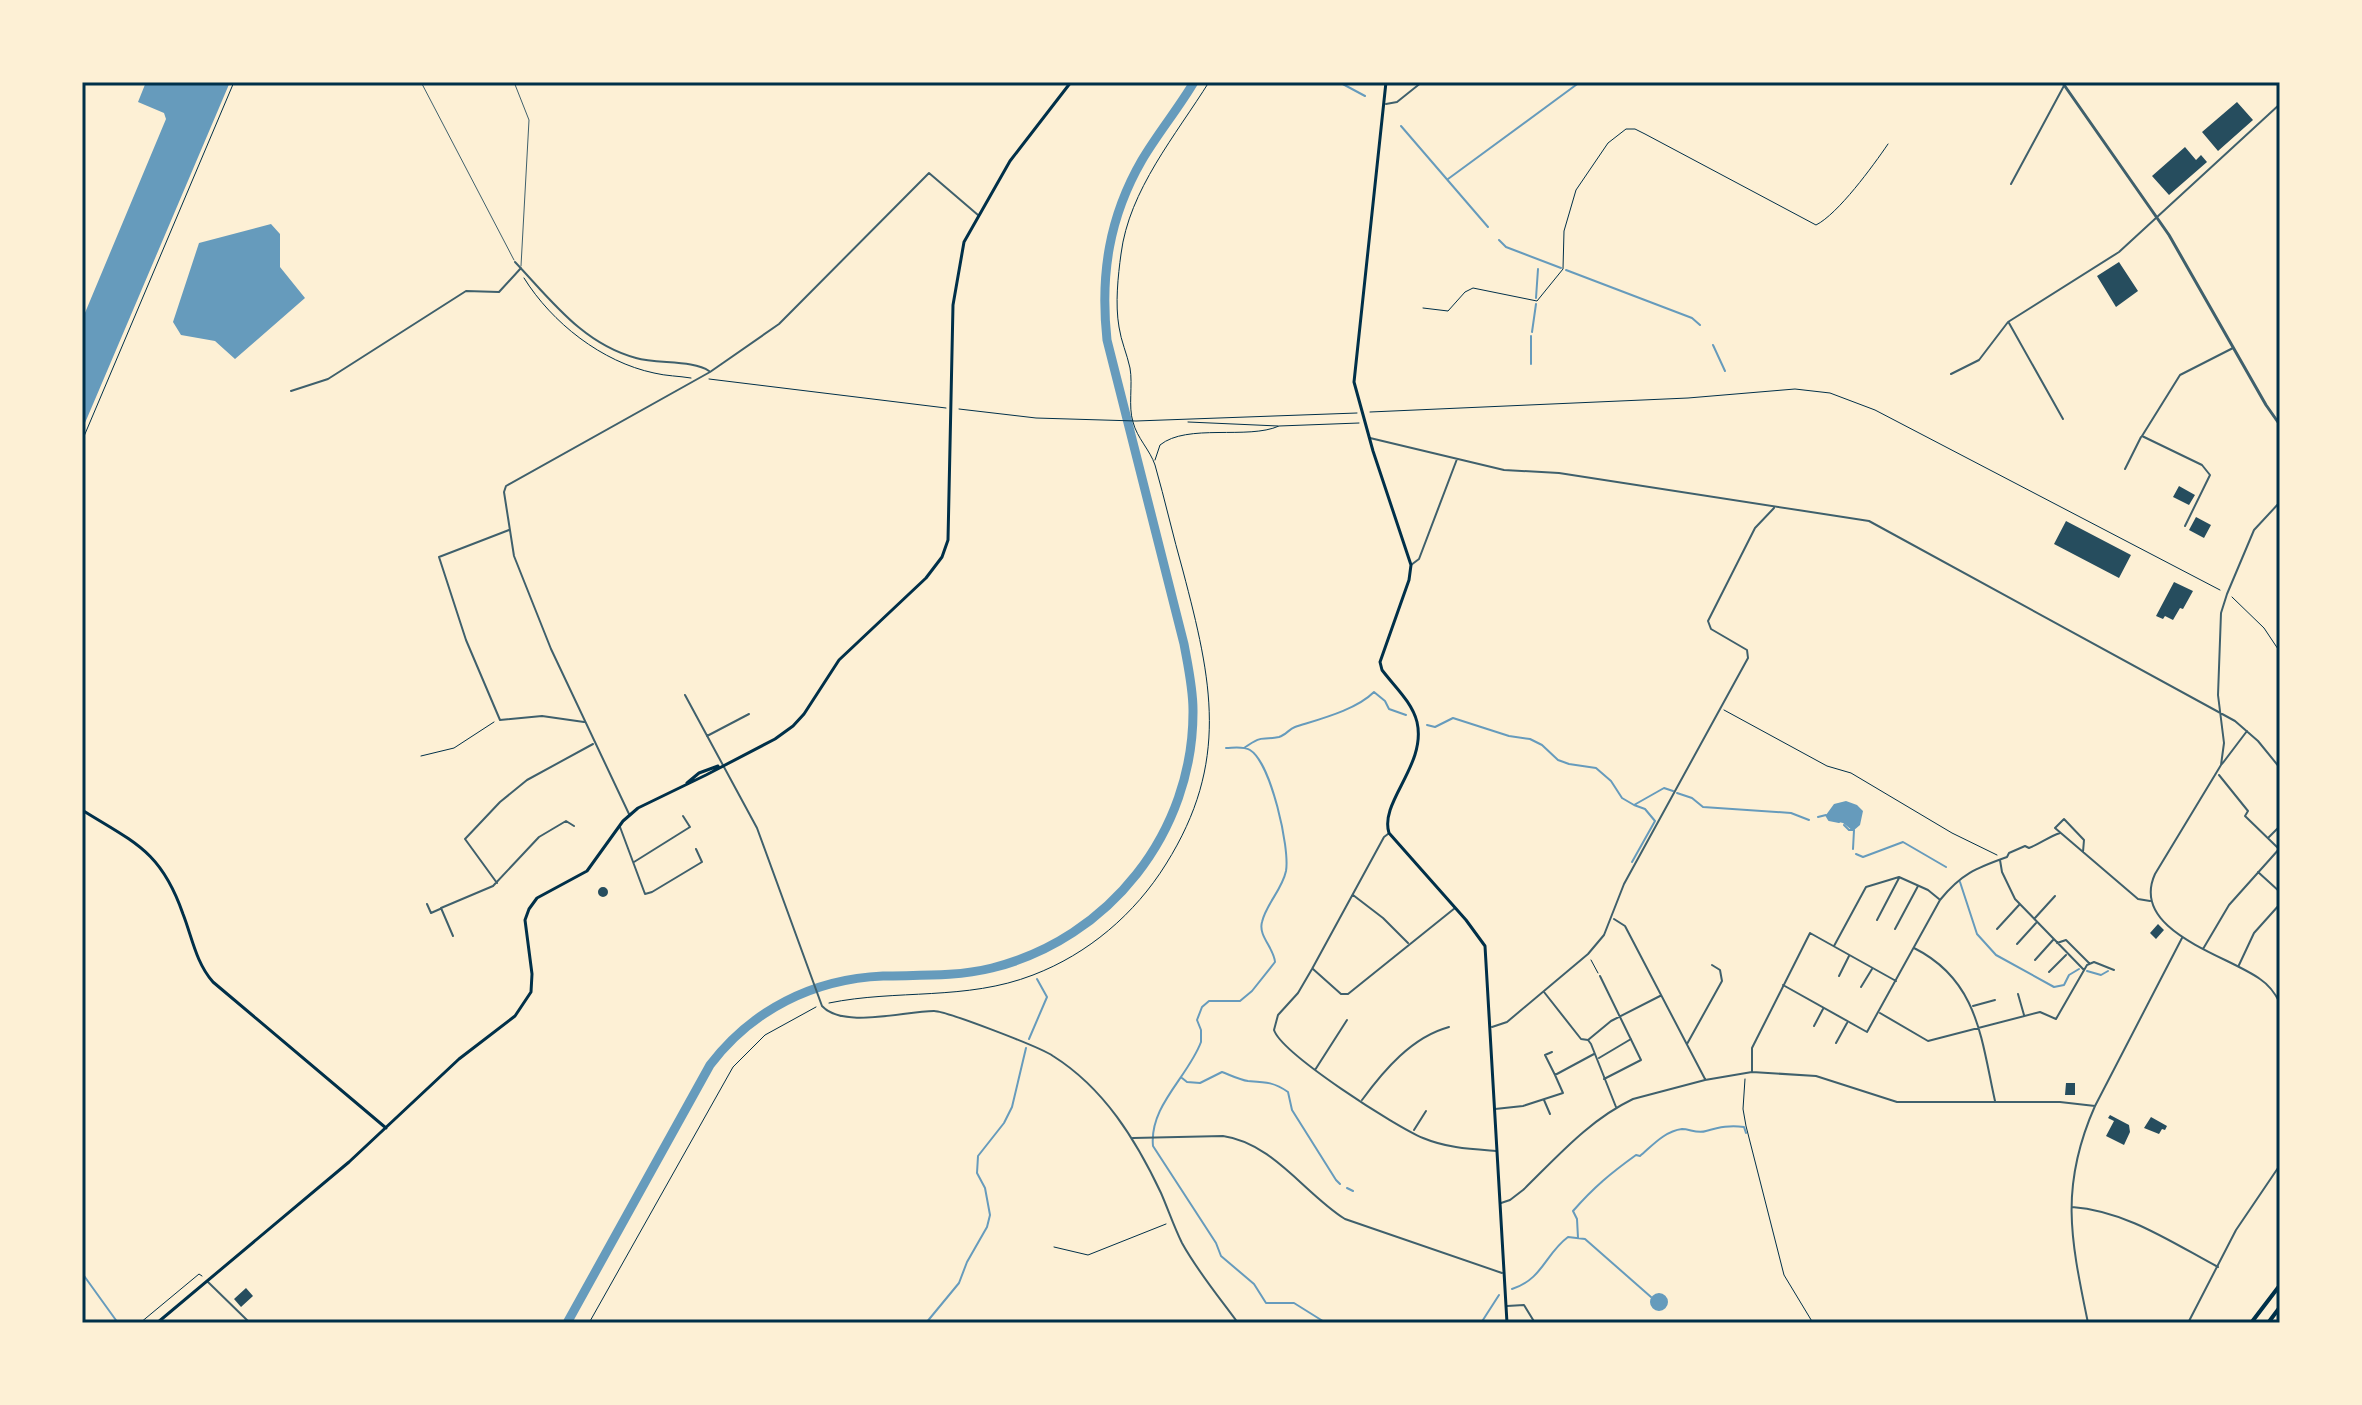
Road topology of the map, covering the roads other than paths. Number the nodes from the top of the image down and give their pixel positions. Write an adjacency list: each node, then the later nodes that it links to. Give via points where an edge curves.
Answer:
1 (421, 82): 12 (lane)
2 (514, 82): 13 (lane, via 529,120)
3 (1071, 82): 10 (main road, via 1010,161)
4 (1386, 82): 7 (main road)
5 (1422, 82): 7 (street, via 1397,102)
6 (2064, 83): 9 (street); 11 (street)
7 (1384, 104): 22 (main road, via 1355,361 1355,390)
8 (2280, 104): 11 (street)
9 (2011, 184)
10 (978, 215): 16 (street, via 929,173 779,324); 37 (main road, via 964,242 953,305 948,540 942,557 839,660 793,726)
11 (2158, 218): 14 (street, via 2119,252); 15 (street)
12 (515, 262): 13 (street)
13 (521, 268): 16 (street, via 566,317 605,346 633,358 701,366); 18 (street, via 499,292 466,291 328,379)
14 (2008, 322): 17 (street, via 1979,360); 19 (street)
15 (2234, 348): 20 (street); 21 (street, via 2180,375)
16 (710, 372): 28 (street, via 512,481 504,492)
17 (1951, 374)
18 (291, 391)
19 (2063, 419)
20 (2280, 425)
21 (2142, 436): 24 (street); 27 (street, via 2202,465 2210,475)
22 (1369, 438): 23 (street); 29 (main road)
23 (1458, 458): 26 (street, via 1504,470 1559,473); 29 (street, via 1419,559)
24 (2125, 469)
25 (2280, 502): 32 (street, via 2254,530 2227,594 2220,627)
26 (1775, 507): 32 (street, via 1869,521); 69 (street, via 1755,528 1708,621 1711,629 1748,652 1748,658 1624,884)
27 (2185, 526)
28 (510, 529): 33 (street, via 514,556); 33 (street, via 439,557 466,640 500,720 542,716)
29 (1411, 565): 47 (main road, via 1380,658 1382,670 1411,707 1418,731 1409,773 1387,815)
30 (685, 695): 35 (street)
31 (749, 714): 35 (street)
32 (2220, 714): 34 (street); 38 (street)
33 (585, 723): 36 (street)
34 (2247, 731): 38 (street); 39 (street)
35 (706, 736): 37 (street)
36 (594, 743): 42 (street); 57 (street, via 527,780 465,839)
37 (722, 765): 42 (main road); 137 (street, via 757,828 822,1006 841,1017 937,1011 1038,1047 1079,1075)
38 (2221, 765): 40 (street)
39 (2280, 768)
40 (2218, 773): 49 (street, via 2248,811 2245,816); 63 (street, via 2155,874)
41 (82, 810): 135 (main road, via 155,859 213,982)
42 (630, 815): 45 (main road)
43 (683, 816): 54 (street, via 690,827)
44 (574, 826): 57 (street, via 566,821 539,837)
45 (619, 826): 54 (street); 135 (main road, via 592,866 546,891 529,909 526,934 532,974 525,1005 447,1069)
46 (2280, 826): 49 (street)
47 (1389, 833): 60 (street); 68 (main road)
48 (2060, 833): 52 (street); 52 (street, via 2055,828 2064,819 2084,840); 53 (street)
49 (2268, 838): 50 (street)
50 (2280, 848): 55 (street)
51 (696, 849): 54 (street, via 702,862 648,894)
52 (2083, 852): 63 (street, via 2138,899)
53 (2000, 859): 62 (street, via 1964,874); 65 (street)
54 (633, 863)
55 (2258, 872): 59 (street); 82 (street, via 2229,905)
56 (1899, 877): 58 (street); 70 (street); 80 (street, via 1866,887)
57 (497, 883): 67 (street)
58 (1919, 885): 62 (street); 72 (street)
59 (2280, 892)
60 (1353, 895): 78 (street); 90 (street)
61 (2055, 896): 71 (street)
62 (1940, 900): 81 (street)
63 (2152, 901): 75 (street, via 2158,915)
64 (427, 904): 67 (street, via 431,913)
65 (2020, 904): 71 (street); 73 (street)
66 (2280, 904): 88 (street, via 2254,933)
67 (441, 908): 74 (street)
68 (1455, 908): 78 (street); 113 (main road, via 1484,943)
69 (1612, 919): 99 (street, via 1588,954); 101 (street, via 1625,926)
70 (1877, 920)
71 (2035, 921): 76 (street); 79 (street)
72 (1895, 929)
73 (1997, 929)
74 (453, 936)
75 (2183, 937): 82 (street); 130 (street)
76 (2054, 939): 77 (street); 85 (street)
77 (2057, 943): 83 (street); 86 (street, via 2066,940)
78 (1409, 944): 90 (street, via 1348,994)
79 (2017, 944)
80 (1834, 946): 84 (street); 97 (street, via 1810,933)
81 (1914, 948): 96 (street); 104 (street, via 1964,990)
82 (2203, 950): 88 (street)
83 (2067, 954): 91 (street); 93 (street)
84 (1850, 955): 89 (street); 95 (street)
85 (2035, 960)
86 (2090, 964): 91 (street); 92 (street)
87 (1712, 965): 118 (street, via 1720,970 1722,981)
88 (2238, 966): 103 (street, via 2269,986)
89 (1872, 968): 96 (street); 98 (street)
90 (1312, 969): 122 (street, via 1278,1015 1274,1030)
91 (2084, 970): 108 (street, via 2056,1019 2040,1012)
92 (2114, 970)
93 (2049, 972)
94 (1600, 976): 107 (street)
95 (1839, 976)
96 (1897, 981): 106 (street)
97 (1783, 985): 105 (street); 123 (street, via 1752,1048)
98 (1861, 987)
99 (1543, 991): 113 (street, via 1507,1022); 116 (street, via 1581,1039)
100 (2018, 994): 108 (street)
101 (1661, 995): 107 (street); 118 (street)
102 (1995, 1000): 104 (street)
103 (2280, 1003)
104 (1972, 1006): 114 (street)
105 (1824, 1008): 110 (street); 111 (street)
106 (1879, 1012): 110 (street, via 1867,1032); 114 (street, via 1928,1041)
107 (1620, 1015): 115 (street); 116 (street)
108 (2024, 1016): 114 (street)
109 (1347, 1020): 122 (street)
110 (1848, 1022): 117 (street)
111 (1814, 1026)
112 (1449, 1027): 128 (street, via 1401,1056)
113 (1491, 1027): 132 (main road)
114 (1979, 1028): 129 (street)
115 (1632, 1038): 121 (street); 125 (street, via 1641,1060)
116 (1588, 1040): 120 (street)
117 (1836, 1043)
118 (1686, 1045): 126 (street)
119 (1552, 1052): 124 (street, via 1545,1055)
120 (1595, 1053): 121 (street); 124 (street)
121 (1597, 1059): 125 (street)
122 (1315, 1070): 128 (street)
123 (1752, 1072): 126 (street); 129 (street, via 1816,1076 1897,1102)
124 (1555, 1075): 127 (street, via 1563,1093)
125 (1604, 1079): 131 (street)
126 (1705, 1080): 131 (street)
127 (1544, 1100): 132 (street); 134 (street)
128 (1362, 1101): 136 (street)
129 (1995, 1102): 130 (street)
130 (2095, 1106): 141 (street, via 2075,1163)
131 (1616, 1107): 140 (street, via 1523,1190)
132 (1494, 1109): 138 (main road)
133 (1426, 1111): 136 (street)
134 (1550, 1114)
135 (387, 1128): 144 (main road)
136 (1413, 1132): 138 (street, via 1454,1148)
137 (1132, 1138): 143 (street, via 1237,1139 1270,1158 1345,1219); 150 (street, via 1190,1256)
138 (1497, 1151): 140 (main road)
139 (2280, 1165): 142 (street)
140 (1499, 1203): 143 (main road)
141 (2071, 1207): 142 (street, via 2119,1215); 153 (street, via 2073,1249)
142 (2218, 1267): 154 (street)
143 (1503, 1273): 146 (main road)
144 (207, 1281): 148 (main road); 149 (street)
145 (2280, 1285): 155 (highway)
146 (1506, 1306): 151 (main road); 152 (street, via 1524,1305)
147 (2280, 1307): 156 (highway)
148 (157, 1323)
149 (250, 1323)
150 (1238, 1323)
151 (1507, 1323)
152 (1535, 1323)
153 (2088, 1323)
154 (2188, 1323)
155 (2251, 1323)
156 (2268, 1323)

